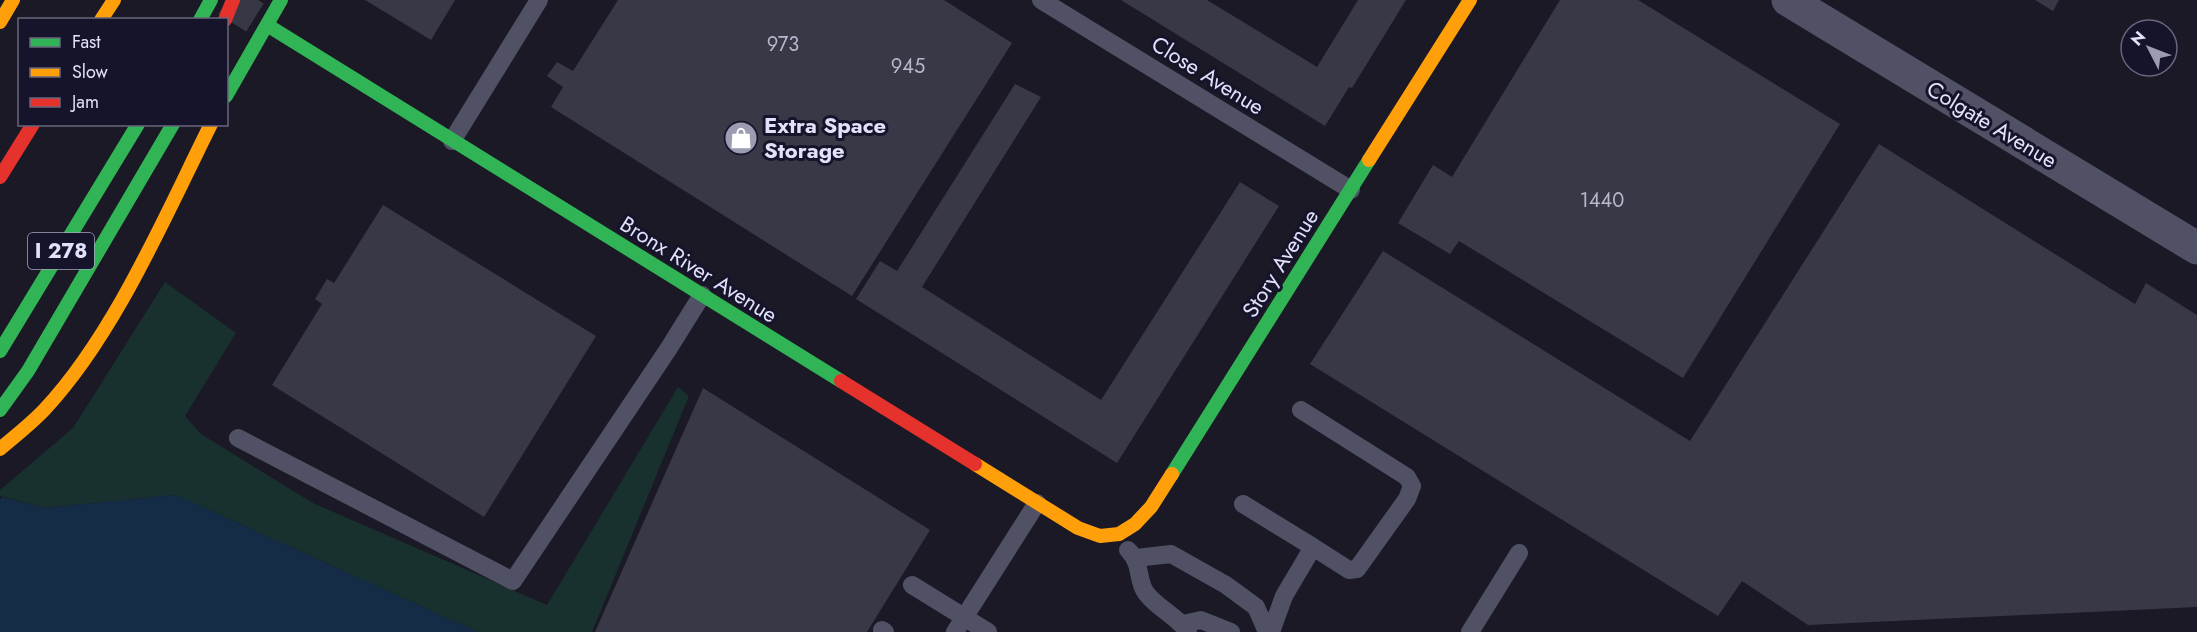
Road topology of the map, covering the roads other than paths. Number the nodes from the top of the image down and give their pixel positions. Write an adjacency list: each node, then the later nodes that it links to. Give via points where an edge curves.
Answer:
1 (13, 0): 13 (main road)
2 (114, 0): 10 (main road)
3 (211, 0): 11 (main road)
4 (233, 0): 12 (main road, bridge)
5 (281, 0): 14 (main road)
6 (539, 0): 20 (lane)
7 (1041, 0): 22 (lane, Close Avenue)
8 (1470, 0): 22 (main road, Story Avenue)
9 (1788, 0): 23 (street, Colgate Avenue)
10 (102, 18)
11 (201, 18)
12 (226, 18)
13 (0, 22)
14 (267, 25): 15 (main road); 20 (main road, Bronx River Avenue)
15 (228, 93)
16 (32, 126): 21 (main road)
17 (137, 126): 25 (main road, I 278)
18 (172, 126): 26 (main road, via 28,371)
19 (211, 126): 29 (main road, via 117,305 83,360 50,403)
20 (452, 141): 24 (main road, Bronx River Avenue)
21 (0, 177)
22 (1351, 190): 32 (main road, Story Avenue, via 1151,507 1130,529)
23 (2197, 248)
24 (702, 295): 28 (lane, via 513,581); 30 (main road, Bronx River Avenue)
25 (0, 351)
26 (0, 410)
27 (1301, 410): 33 (lane, via 1407,477 1412,486 1407,499 1357,569 1348,570)
28 (238, 438)
29 (0, 449)
30 (1037, 503): 32 (main road, Bronx River Avenue, via 1084,532); 37 (lane)
31 (1243, 504): 33 (lane)
32 (1114, 537): 35 (lane)
33 (1313, 547): 41 (lane, via 1284,596)
34 (1519, 553): 42 (lane)
35 (1136, 558): 38 (lane, via 1145,592); 41 (lane, via 1171,554 1256,607)
36 (912, 585): 37 (lane)
37 (960, 625): 39 (lane)
38 (1185, 628): 40 (lane, via 1201,620)
39 (988, 632)
40 (1231, 632)
41 (1269, 632)
42 (1470, 632)

